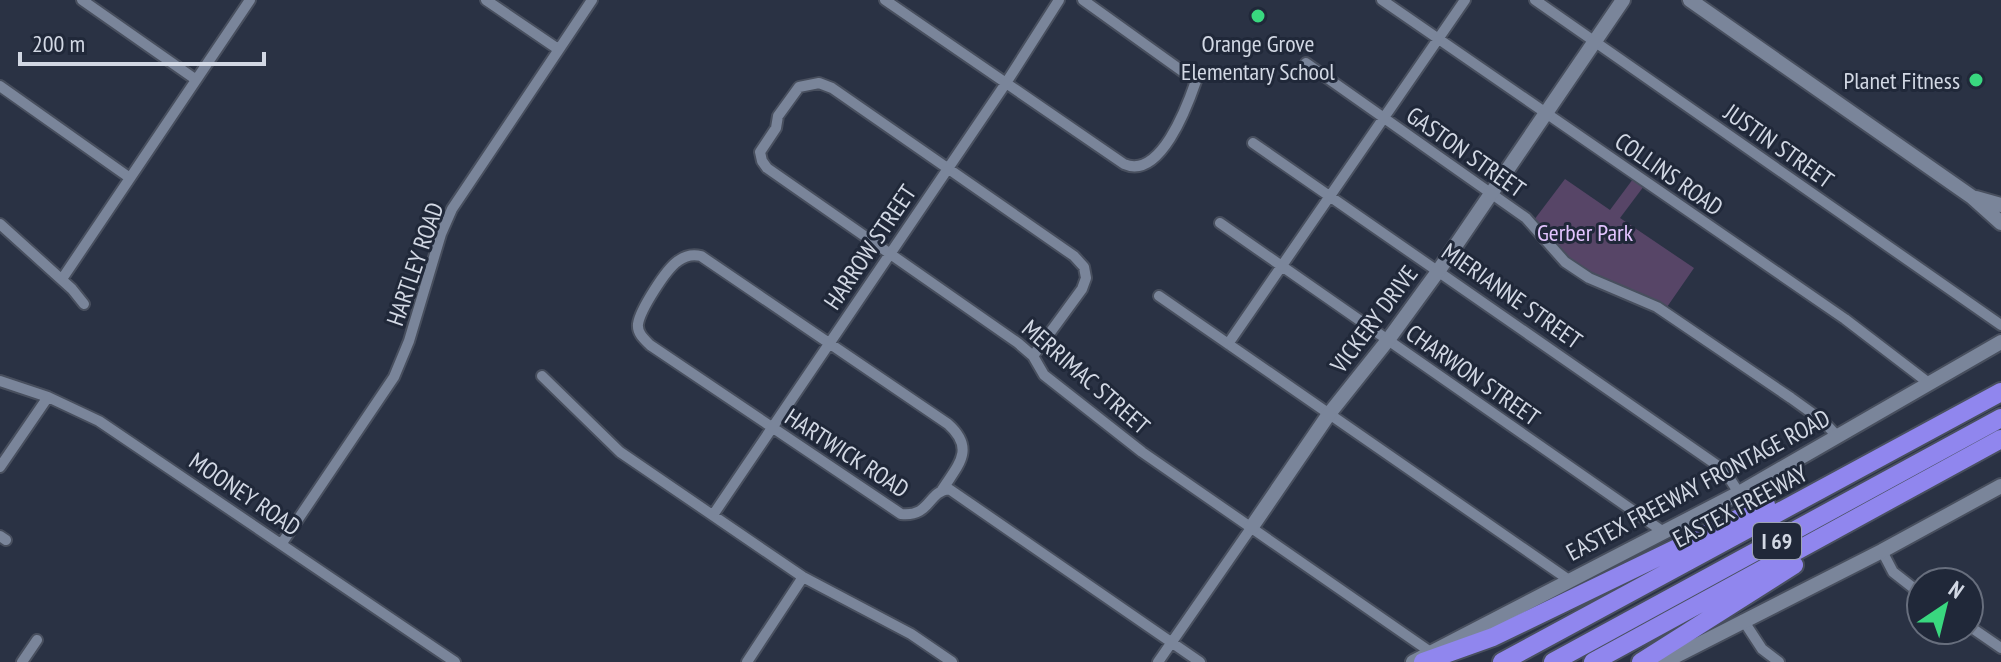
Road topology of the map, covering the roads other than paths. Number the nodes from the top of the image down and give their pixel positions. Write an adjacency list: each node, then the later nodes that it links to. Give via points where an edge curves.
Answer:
1 (82, 0): 17 (street)
2 (250, 0): 17 (street)
3 (486, 0): 15 (street)
4 (592, 0): 15 (street, HARTLEY ROAD)
5 (885, 0): 18 (street)
6 (1059, 0): 18 (street, HARROW STREET)
7 (1083, 0): 18 (street, via 1196,81 1184,116 1151,162 1131,167)
8 (1382, 0): 13 (street, COLLINS ROAD)
9 (1465, 0): 13 (street)
10 (1535, 0): 14 (street, JUSTIN STREET)
11 (1623, 0): 14 (street, VICKERY DRIVE)
12 (1690, 0): 27 (street)
13 (1439, 39): 20 (street, COLLINS ROAD); 21 (street)
14 (1594, 42): 20 (street, VICKERY DRIVE); 38 (street, JUSTIN STREET)
15 (558, 49): 63 (street, HARTLEY ROAD, via 446,220 394,377)
16 (1306, 63): 21 (street, GASTON STREET)
17 (195, 79): 24 (street)
18 (1006, 83): 23 (street, HARROW STREET)
19 (0, 86): 24 (street)
20 (1546, 113): 25 (street, VICKERY DRIVE); 46 (street, COLLINS ROAD, via 1845,319)
21 (1384, 118): 25 (street, GASTON STREET); 26 (street)
22 (1253, 143): 26 (street, MIERIANNE STREET)
23 (947, 169): 32 (street, HARROW STREET); 32 (street, MERRIMAC STREET, via 825,85 799,87 778,116 760,152 762,161 779,179); 43 (street, via 1084,267 1082,289)
24 (130, 178): 35 (street)
25 (1491, 193): 34 (street, VICKERY DRIVE); 52 (street, GASTON STREET, via 1526,218 1565,262 1598,283 1657,307)
26 (1331, 196): 33 (street); 34 (street, MIERIANNE STREET)
27 (1972, 197): 28 (street); 30 (street)
28 (2001, 205)
29 (1220, 223): 33 (street, CHARWON STREET)
30 (2001, 223)
31 (0, 224): 35 (street)
32 (889, 254): 40 (street, HARROW STREET); 43 (street, MERRIMAC STREET)
33 (1282, 267): 39 (street, CHARWON STREET); 42 (street)
34 (1439, 270): 39 (street, VICKERY DRIVE); 58 (street, MIERIANNE STREET, via 1724,470)
35 (62, 279): 37 (street)
36 (1159, 296): 42 (street)
37 (84, 304)
38 (2001, 325)
39 (1388, 340): 49 (street, VICKERY DRIVE); 62 (street, CHARWON STREET)
40 (830, 342): 51 (street, HARROW STREET); 51 (street, HARTWICK ROAD, via 693,254 675,263 643,309 638,326 642,337); 57 (street, via 958,433 962,459)
41 (2001, 342): 46 (street, EASTEX FREEWAY FRONTAGE ROAD)
42 (1228, 344): 49 (street)
43 (1033, 356): 61 (street, MERRIMAC STREET, via 1044,375)
44 (542, 376): 60 (street, via 620,452)
45 (0, 381): 48 (street, MOONEY ROAD)
46 (1930, 384): 52 (street, EASTEX FREEWAY FRONTAGE ROAD)
47 (2001, 392): 54 (highway, EASTEX FREEWAY / I 69)
48 (48, 397): 55 (street); 63 (street, MOONEY ROAD, via 99,421)
49 (1329, 414): 61 (street, VICKERY DRIVE); 66 (street)
50 (2001, 418): 80 (highway, I 69)
51 (771, 428): 57 (street, HARTWICK ROAD, via 901,514 923,510); 60 (street, HARROW STREET)
52 (1836, 435): 58 (street, EASTEX FREEWAY FRONTAGE ROAD)
53 (2001, 439): 59 (highway, I 69)
54 (1896, 449): 71 (highway, via 1866,453 1493,637); 79 (highway, EASTEX FREEWAY / I 69)
55 (0, 467)
56 (2001, 486): 64 (street)
57 (942, 490): 70 (street, HARTWICK ROAD, via 957,494)
58 (1739, 493): 62 (street, EASTEX FREEWAY FRONTAGE ROAD)
59 (1864, 514): 81 (highway, I 69); 82 (highway, via 1833,542)
60 (713, 515): 65 (street)
61 (1251, 528): 70 (street, VICKERY DRIVE); 71 (street, MERRIMAC STREET)
62 (1665, 533): 66 (street, EASTEX FREEWAY FRONTAGE ROAD)
63 (282, 543): 73 (street, MOONEY ROAD)
64 (1882, 551): 67 (street); 68 (street)
65 (803, 577): 74 (street); 75 (street, via 911,634)
66 (1569, 580): 71 (street, EASTEX FREEWAY FRONTAGE ROAD)
67 (1905, 581)
68 (1743, 620): 83 (street); 84 (street, via 1762,649)
69 (37, 640): 72 (street)
70 (1172, 642): 76 (street, VICKERY DRIVE); 77 (street, HARTWICK ROAD)
71 (1427, 658): 78 (street, EASTEX FREEWAY FRONTAGE ROAD)
72 (22, 662)
73 (455, 662)
74 (747, 662)
75 (952, 662)
76 (1158, 662)
77 (1200, 662)
78 (1413, 662)
79 (1502, 662)
80 (1553, 662)
81 (1593, 662)
82 (1641, 662)
83 (1664, 662)
84 (1779, 662)

